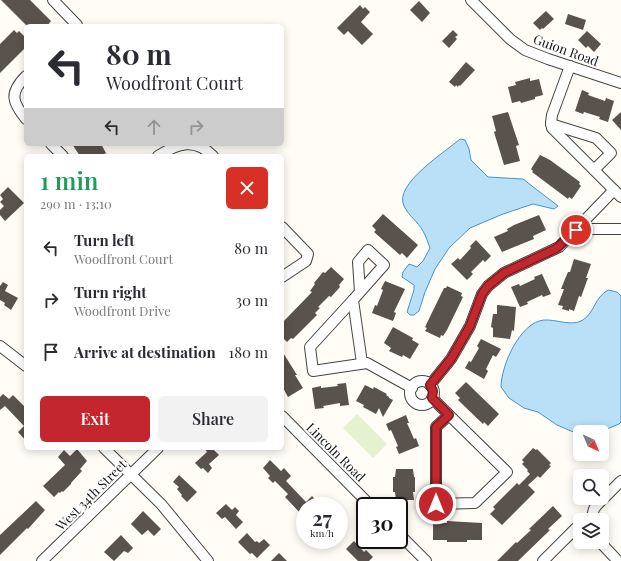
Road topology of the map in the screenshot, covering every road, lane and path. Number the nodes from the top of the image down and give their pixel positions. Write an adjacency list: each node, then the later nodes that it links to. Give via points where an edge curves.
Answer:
1 (53, 0): 3 (street)
2 (472, 0): 4 (street, Guion Road, via 525,50)
3 (75, 24)
4 (570, 66): 6 (street, Guion Road); 8 (street)
5 (24, 78): 7 (street, via 19,83 14,98 17,108)
6 (621, 83)
7 (24, 117)
8 (551, 124): 15 (street, via 555,132); 15 (street, via 596,138 611,153)
9 (53, 146): 12 (street)
10 (177, 146): 13 (street)
11 (195, 146): 14 (street)
12 (61, 154)
13 (162, 154)
14 (210, 154)
15 (594, 170): 16 (street)
16 (614, 190): 17 (street); 19 (street)
17 (621, 197)
18 (284, 229): 21 (street, via 308,254 306,261)
19 (576, 230): 20 (street); 26 (street, via 557,248 504,273 488,286 482,294 470,326 451,359)
20 (621, 230)
21 (284, 276)
22 (356, 296): 22 (street, via 358,262 368,250 384,265); 25 (street); 25 (street, via 310,347 313,370)
23 (0, 346): 24 (street)
24 (24, 364)
25 (362, 364): 27 (street, via 370,364)
26 (430, 385): 27 (street, via 422,382 416,383); 28 (street, via 433,391)
27 (412, 388): 28 (street, via 411,397 418,404 425,404)
28 (432, 398): 29 (street)
29 (449, 415): 29 (street, via 507,472 475,503 436,504 436,427)
30 (284, 418): 35 (street, Lincoln Road)
31 (106, 450): 33 (street)
32 (156, 450): 33 (street, West 34th Street)
33 (131, 473): 41 (street, West 34th Street); 42 (street)
34 (621, 481): 36 (street, via 597,505)
35 (362, 497)
36 (593, 513)
37 (573, 531): 44 (street)
38 (408, 543): 43 (street)
39 (608, 549): 40 (street)
40 (618, 557)
41 (42, 561)
42 (208, 561)
43 (426, 561)
44 (543, 561)

